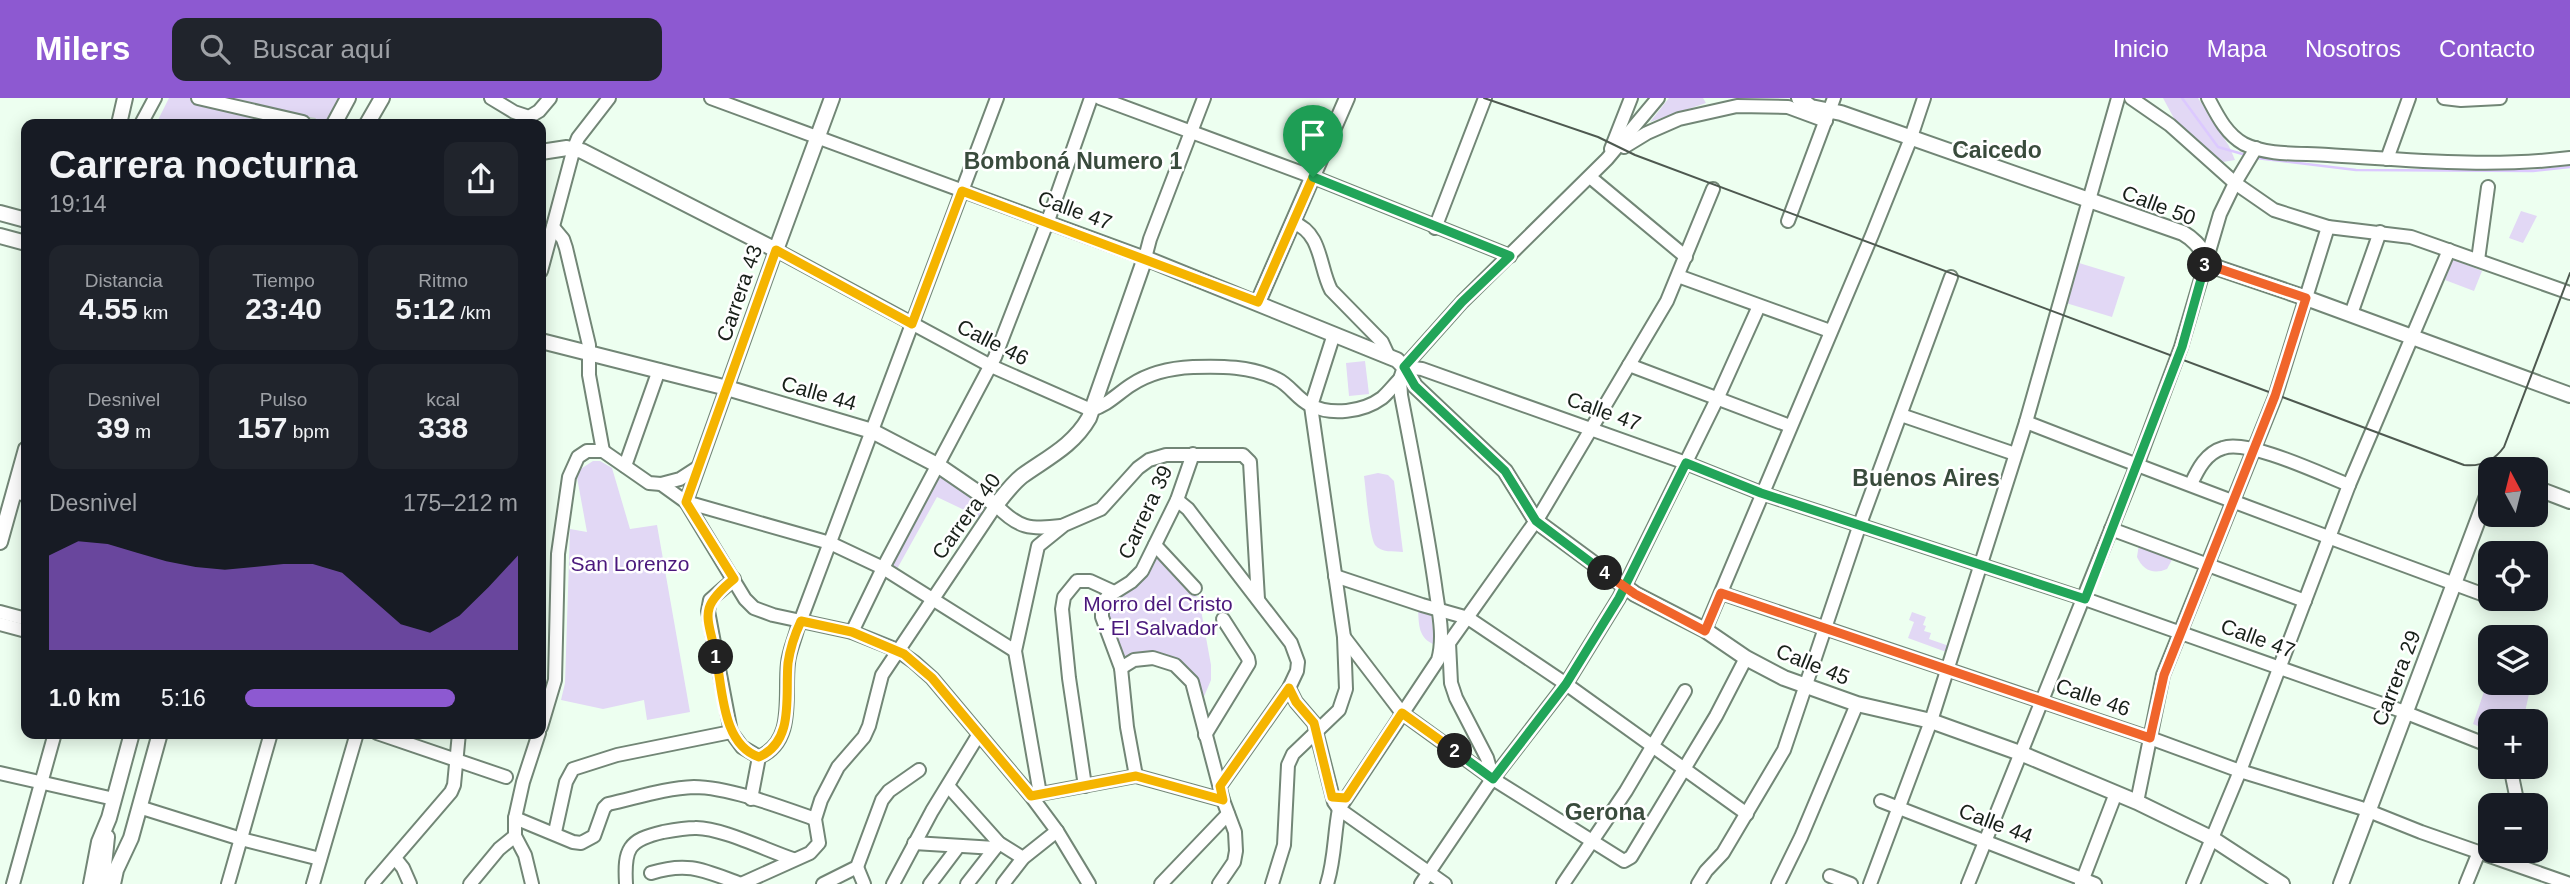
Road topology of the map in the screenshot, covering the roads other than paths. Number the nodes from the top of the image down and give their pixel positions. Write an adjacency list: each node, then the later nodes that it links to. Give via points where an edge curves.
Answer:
1 (125, 98): 30 (main road)
2 (155, 98): 31 (street)
3 (198, 98): 32 (street)
4 (348, 98): 33 (main road)
5 (357, 98): 34 (main road)
6 (382, 98): 35 (main road)
7 (491, 98): 29 (street)
8 (551, 98): 29 (street, via 529,117); 37 (street)
9 (609, 98): 41 (street)
10 (710, 98): 39 (street, Calle 47)
11 (832, 98): 39 (main road, Carrera 43)
12 (997, 98): 54 (street)
13 (1091, 98): 59 (street)
14 (1100, 98): 38 (street)
15 (1203, 98): 38 (street, Carrera 40)
16 (1347, 98): 49 (main road)
17 (1485, 98): 63 (street)
18 (1631, 98): 45 (street)
19 (1658, 98): 45 (street)
20 (1924, 98): 40 (street)
21 (2118, 98): 55 (street)
22 (2131, 98): 47 (street, via 2170,125)
23 (2208, 98): 43 (street, via 2233,137)
24 (2409, 98): 46 (street)
25 (2444, 98): 26 (street)
26 (2500, 98)
27 (1796, 101): 28 (main road, Calle 50); 45 (street, via 1737,106 1679,119 1639,137)
28 (1830, 110): 40 (main road, Calle 50); 58 (street)
29 (514, 112): 36 (street)
30 (120, 119)
31 (144, 119)
32 (290, 119)
33 (337, 119)
34 (345, 119)
35 (370, 119)
36 (519, 119)
37 (540, 119)
38 (1190, 133): 49 (street); 73 (street, Carrera 40)
39 (818, 138): 54 (street, Calle 47); 67 (main road, Carrera 43)
40 (1911, 138): 55 (main road, Calle 50); 83 (street)
41 (574, 148): 42 (main road); 61 (street); 67 (main road, Calle 46)
42 (546, 151)
43 (2254, 151): 46 (street); 48 (street)
44 (2570, 158): 46 (street, via 2482,163)
45 (1607, 159): 50 (street)
46 (2387, 159)
47 (2216, 167): 48 (street); 51 (street)
48 (2244, 168): 51 (street)
49 (1313, 177): 60 (main road); 63 (street)
50 (1590, 177): 70 (street); 72 (street)
51 (2235, 183): 62 (street, via 2274,210); 71 (street)
52 (2488, 187): 74 (street)
53 (1713, 189): 72 (street)
54 (962, 191): 59 (street, Calle 47); 82 (street)
55 (2089, 200): 71 (main road, Calle 50, via 2183,233); 99 (street)
56 (0, 213): 57 (main road)
57 (21, 218)
58 (1788, 221)
59 (1047, 222): 73 (street, Calle 47); 90 (street)
60 (1294, 223): 79 (main road); 88 (street, via 1311,233 1331,290 1382,342)
61 (554, 227): 69 (street); 87 (street, via 566,248)
62 (2329, 227): 64 (street); 78 (street)
63 (1435, 228): 70 (street)
64 (2380, 232): 68 (street); 81 (street)
65 (0, 236): 66 (main road)
66 (21, 242)
67 (776, 250): 82 (street, Calle 46); 93 (street, Carrera 43)
68 (2449, 250): 74 (street); 85 (street)
69 (546, 254)
70 (1510, 256): 92 (street, via 1453,312)
71 (2207, 256): 78 (main road, Calle 50, via 2217,268); 108 (street, via 2182,347)
72 (1686, 257): 75 (street)
73 (1145, 258): 79 (main road, Calle 47); 97 (main road, Carrera 40)
74 (2477, 260): 77 (street)
75 (1678, 276): 80 (street); 89 (street)
76 (1951, 277): 98 (street)
77 (2570, 293)
78 (2306, 298): 81 (main road, Calle 50); 103 (street)
79 (1258, 302): 84 (main road, Calle 47)
80 (1759, 306): 83 (street); 95 (street)
81 (2351, 314): 85 (main road, Calle 50)
82 (912, 324): 90 (street, Calle 46); 102 (street)
83 (1830, 331): 100 (street)
84 (1334, 334): 88 (main road, Calle 47); 96 (street)
85 (2412, 338): 94 (main road, Calle 50); 114 (street)
86 (546, 342): 87 (main road, Calle 44)
87 (589, 354): 91 (main road, Calle 44); 104 (street)
88 (1388, 355): 92 (main road, Calle 47)
89 (1629, 365): 95 (street); 101 (street)
90 (991, 366): 97 (street, Calle 46); 110 (street)
91 (659, 370): 93 (main road, Calle 44); 109 (street)
92 (1402, 373): 96 (street, via 1384,396 1364,407 1336,412); 101 (street, Calle 47, via 1422,369); 124 (main road, Calle 45, via 1505,471); 147 (street, via 1401,395)
93 (727, 388): 102 (main road, Calle 44); 111 (street, Carrera 43)
94 (2570, 396)
95 (1718, 397): 100 (street); 107 (street)
96 (1311, 406): 97 (street, via 1268,375 1209,366 1152,375); 135 (street)
97 (1091, 410): 122 (main road, Carrera 40, via 1066,446 1022,477)
98 (1901, 415): 106 (street); 125 (street)
99 (2026, 422): 106 (street); 108 (street)
100 (1790, 426): 115 (street)
101 (1591, 429): 107 (street, Calle 47); 124 (street)
102 (872, 431): 110 (main road, Calle 44); 130 (street)
103 (2255, 449): 113 (street, via 2237,445 2214,451); 114 (street); 121 (street)
104 (603, 451): 109 (street); 172 (street, via 587,451 578,457 569,477 558,554 555,680)
105 (1193, 454): 118 (street, Carrera 39); 126 (street, via 1166,454 1149,460 1101,509); 143 (street, via 1243,455 1250,462)
106 (2015, 454): 132 (street)
107 (1686, 463): 115 (street, Calle 47); 138 (street)
108 (2137, 465): 113 (street); 127 (street)
109 (625, 466): 112 (street, via 649,483)
110 (939, 466): 122 (main road, Calle 44); 134 (street)
111 (697, 468): 112 (street, via 680,480); 120 (street, Carrera 43)
112 (661, 484): 120 (street)
113 (2191, 484): 121 (street)
114 (2349, 485): 128 (street)
115 (1761, 493): 125 (street, Calle 47); 141 (street)
116 (2548, 493): 119 (main road)
117 (20, 494): 129 (main road)
118 (1177, 500): 131 (street, Carrera 39); 143 (street)
119 (2570, 501)
120 (686, 502): 130 (street); 136 (street)
121 (2233, 503): 128 (street); 133 (street)
122 (996, 505): 126 (street, Calle 44, via 1029,529); 145 (street, Carrera 40)
123 (2478, 520): 137 (main road, Carrera 29)
124 (1536, 521): 138 (main road, Calle 45); 150 (street)
125 (1860, 524): 132 (street, Calle 47); 154 (street)
126 (1064, 525): 161 (street, via 1036,550)
127 (2110, 529): 133 (street); 144 (street)
128 (2329, 537): 137 (street); 146 (street)
129 (0, 542)
130 (830, 542): 134 (street); 152 (street)
131 (1155, 545): 139 (street); 140 (street, Carrera 39, via 1137,577)
132 (1980, 565): 144 (street, Calle 47); 165 (street)
133 (2208, 565): 146 (street); 158 (street)
134 (883, 568): 145 (street); 157 (street)
135 (1335, 576): 147 (street); 159 (street)
136 (734, 579): 152 (street, via 754,608); 176 (street, via 710,600 708,611)
137 (2454, 584): 142 (street); 174 (main road, Carrera 29)
138 (1625, 587): 156 (main road, Calle 45); 166 (street)
139 (1195, 588)
140 (1114, 592): 163 (street, via 1102,605 1102,617); 202 (street, via 1077,581 1064,597 1062,609)
141 (1721, 593): 154 (street, Calle 46); 156 (street)
142 (2478, 593)
143 (1258, 598): 168 (street, via 1291,643 1298,662)
144 (2085, 599): 158 (street, Calle 47); 170 (street)
145 (934, 600): 160 (street, Carrera 40); 161 (street)
146 (2305, 601): 164 (street)
147 (1439, 611): 150 (street); 173 (street, via 1438,660)
148 (0, 612): 149 (street)
149 (21, 618)
150 (1468, 618): 166 (street); 200 (street, via 1450,643 1451,683)
151 (1223, 619): 179 (street, via 1248,663)
152 (801, 621): 157 (street); 192 (street, via 788,661 785,724 775,747)
153 (0, 624): 155 (street)
154 (1825, 628): 165 (street, Calle 46); 167 (street)
155 (21, 630)
156 (1705, 631): 162 (main road, Calle 45)
157 (852, 632): 160 (street)
158 (2182, 634): 164 (street, Calle 47); 180 (street, via 2164,675)
159 (1345, 637): 173 (street); 177 (street, via 1343,702)
160 (897, 650): 178 (street, via 932,678); 220 (street, Carrera 40, via 882,675 864,737 838,767)
161 (1014, 651): 206 (street)
162 (1746, 657): 167 (main road, Calle 45); 194 (street)
163 (1121, 668): 179 (street, via 1134,660 1153,658 1175,665 1192,682); 198 (street)
164 (2279, 668): 174 (street, Calle 47); 196 (street)
165 (1948, 669): 170 (street, Calle 46); 175 (street)
166 (1566, 684): 190 (street); 200 (street)
167 (1805, 686): 171 (main road, Calle 45); 217 (street, via 1784,750)
168 (1289, 688): 177 (street); 203 (street)
169 (1685, 691): 190 (street)
170 (2041, 701): 180 (street, Calle 46); 191 (street)
171 (1857, 704): 175 (main road, Calle 45); 276 (street)
172 (546, 710)
173 (1402, 713): 200 (street); 210 (street)
174 (2405, 713): 189 (street, Calle 47); 215 (main road, Carrera 29)
175 (1931, 721): 191 (main road, Calle 45); 214 (street)
176 (731, 732): 192 (street, via 741,747); 222 (street, via 617,755 573,769)
177 (1317, 733): 210 (street); 270 (street, via 1293,754 1288,765 1284,845)
178 (979, 734): 204 (street); 206 (street)
179 (1205, 735): 203 (street)
180 (2150, 738): 196 (street, Calle 46); 212 (street)
181 (53, 739): 201 (street)
182 (130, 739): 207 (main road)
183 (158, 739): 213 (main road)
184 (269, 739): 225 (street)
185 (355, 739): 238 (street)
186 (395, 739): 193 (street)
187 (459, 739): 193 (street)
188 (537, 739): 219 (street)
189 (2478, 742)
190 (1653, 748): 194 (street); 228 (street)
191 (2020, 753): 205 (main road, Calle 45); 227 (street)
192 (759, 757): 208 (street)
193 (457, 760): 199 (street); 236 (street, via 451,792)
194 (1682, 769): 217 (street); 228 (street, via 1628,861)
195 (919, 770): 243 (street, via 882,800)
196 (2239, 771): 215 (street, Calle 46); 226 (street)
197 (0, 774): 201 (street)
198 (1136, 776): 202 (street); 209 (street)
199 (506, 777)
200 (1493, 779): 228 (street); 244 (street)
201 (41, 784): 207 (street); 248 (street)
202 (1085, 786): 206 (street)
203 (1220, 786): 209 (street)
204 (949, 787): 229 (street); 230 (street)
205 (2116, 793): 212 (main road, Calle 45); 247 (street)
206 (1036, 795): 221 (street)
207 (114, 799): 218 (main road)
208 (751, 799): 220 (street); 222 (street, via 693,787 657,793 608,804 588,840 573,842)
209 (1223, 800): 216 (street)
210 (1339, 801): 244 (street); 271 (street)
211 (1881, 801): 214 (street, Calle 44)
212 (2137, 802): 226 (main road, Calle 45)
213 (139, 807): 224 (main road); 225 (street)
214 (1900, 808): 227 (street, Calle 44); 278 (street)
215 (2368, 811): 232 (street, Calle 46); 282 (main road, Carrera 29)
216 (1228, 814): 268 (street); 269 (street, via 1236,852)
217 (1747, 814): 275 (street)
218 (108, 818): 249 (main road); 250 (main road)
219 (515, 818): 222 (street); 223 (street)
220 (814, 819): 239 (street, Carrera 40, via 819,843 810,853)
221 (1057, 831): 237 (street); 267 (street)
222 (555, 832)
223 (514, 836): 233 (street); 235 (street)
224 (131, 838): 251 (main road); 252 (main road)
225 (241, 839): 238 (street); 253 (street)
226 (2213, 839): 280 (street); 281 (main road, Calle 45)
227 (1984, 841): 247 (street, Calle 44); 279 (street)
228 (1592, 842): 274 (street)
229 (914, 843): 231 (street); 263 (street)
230 (997, 845): 231 (street); 237 (street); 265 (street)
231 (958, 848): 264 (street)
232 (2478, 852)
233 (496, 853): 235 (street, via 508,850); 257 (street)
234 (2478, 854): 283 (street)
235 (525, 855): 258 (street)
236 (395, 858): 255 (street); 256 (street)
237 (1023, 858): 266 (street)
238 (320, 859): 254 (street)
239 (793, 859): 259 (street, via 698,827 663,832 638,839 631,846 626,856); 260 (street, Carrera 40)
240 (2507, 863): 242 (street, Calle 46)
241 (2515, 863): 242 (street)
242 (2515, 866): 284 (street, Calle 46)
243 (857, 867): 261 (street); 262 (street)
244 (1429, 872): 272 (street); 273 (street)
245 (651, 873): 260 (street, via 674,866 694,868)
246 (1830, 876): 277 (street)
247 (2086, 882)
248 (13, 884)
249 (92, 884)
250 (102, 884)
251 (113, 884)
252 (123, 884)
253 (228, 884)
254 (313, 884)
255 (372, 884)
256 (410, 884)
257 (470, 884)
258 (532, 884)
259 (626, 884)
260 (741, 884)
261 (824, 884)
262 (864, 884)
263 (893, 884)
264 (930, 884)
265 (967, 884)
266 (1003, 884)
267 (1089, 884)
268 (1161, 884)
269 (1219, 884)
270 (1272, 884)
271 (1326, 884)
272 (1421, 884)
273 (1445, 884)
274 (1563, 884)
275 (1698, 884)
276 (1778, 884)
277 (1851, 884)
278 (1870, 884)
279 (1968, 884)
280 (2193, 884)
281 (2282, 884)
282 (2341, 884)
283 (2466, 884)
284 (2570, 884)

